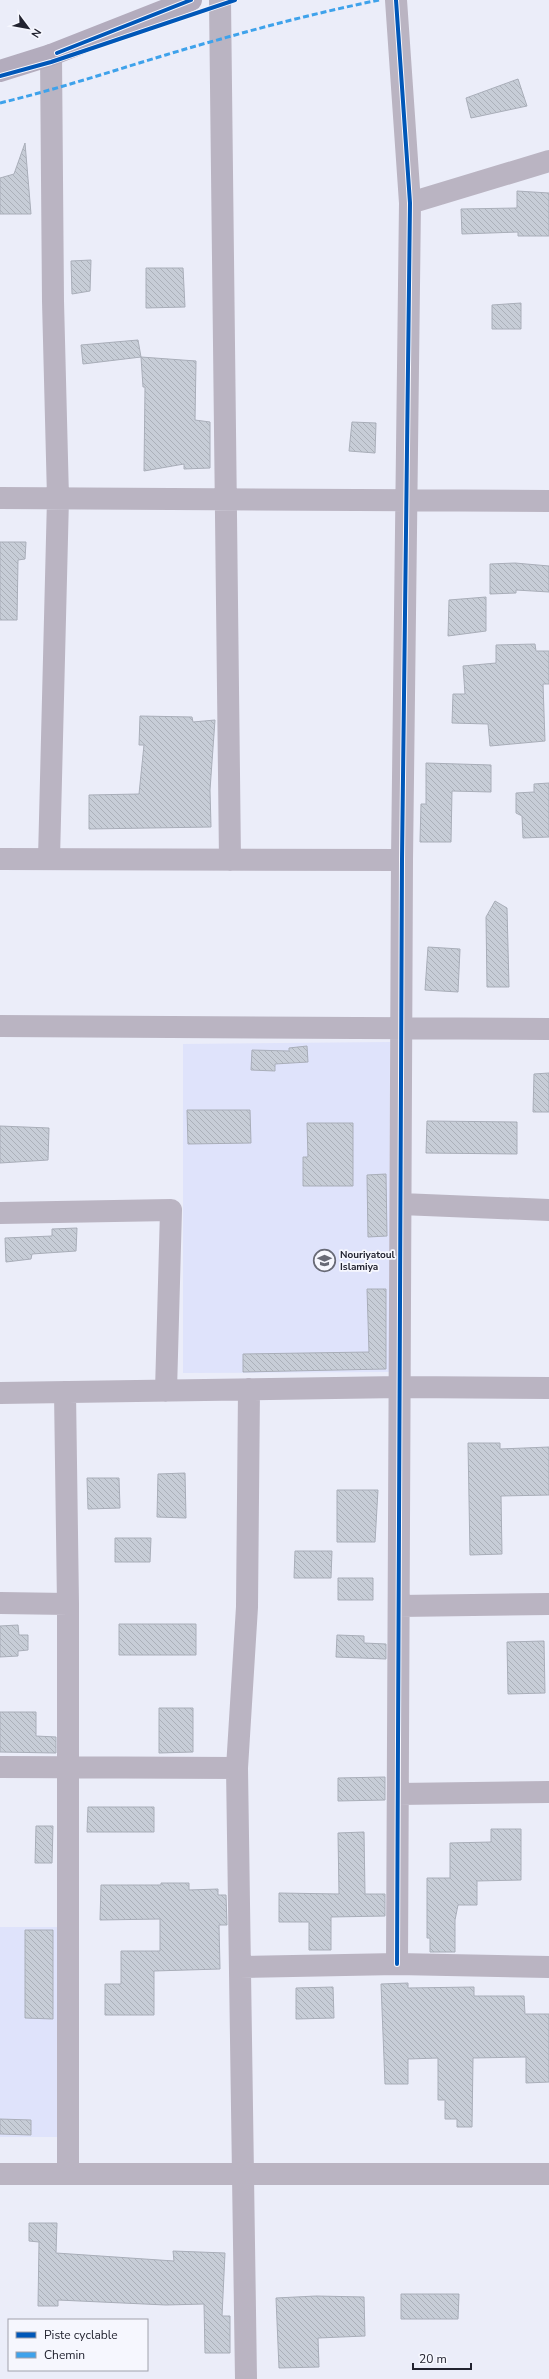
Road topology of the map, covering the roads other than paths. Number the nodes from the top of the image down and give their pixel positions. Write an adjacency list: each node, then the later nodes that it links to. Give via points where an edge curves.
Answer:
1 (191, 0): 4 (main road)
2 (220, 0): 10 (street)
3 (396, 0): 7 (street)
4 (51, 55): 5 (main road); 9 (street)
5 (0, 70)
6 (549, 161): 7 (street)
7 (410, 203): 11 (street)
8 (0, 498): 9 (street)
9 (58, 498): 10 (street); 14 (street)
10 (226, 499): 11 (street); 15 (street)
11 (408, 500): 12 (street); 16 (street)
12 (549, 501)
13 (0, 859): 14 (street)
14 (49, 859): 15 (street)
15 (230, 860): 16 (street)
16 (402, 860): 18 (street)
17 (0, 1026): 18 (street)
18 (402, 1028): 19 (street); 20 (street)
19 (549, 1029)
20 (401, 1204): 21 (street); 23 (street)
21 (549, 1210)
22 (0, 1213): 26 (street, via 171,1210)
23 (400, 1387): 24 (street); 25 (street); 32 (street)
24 (549, 1388)
25 (250, 1389): 26 (street); 35 (street, via 247,1607)
26 (166, 1391): 27 (street)
27 (65, 1392): 28 (street); 30 (street)
28 (0, 1393)
29 (0, 1603): 30 (street)
30 (68, 1604): 34 (street)
31 (549, 1604): 32 (street)
32 (399, 1606): 37 (street)
33 (0, 1767): 34 (street)
34 (68, 1767): 35 (street); 42 (street)
35 (237, 1768): 39 (street)
36 (549, 1792): 37 (street)
37 (398, 1794): 38 (street)
38 (397, 1964): 39 (street); 40 (street)
39 (240, 1967): 43 (street)
40 (549, 1967)
41 (0, 2174): 42 (street)
42 (68, 2174): 43 (street)
43 (243, 2174): 44 (street); 45 (street)
44 (549, 2174)
45 (246, 2379)

